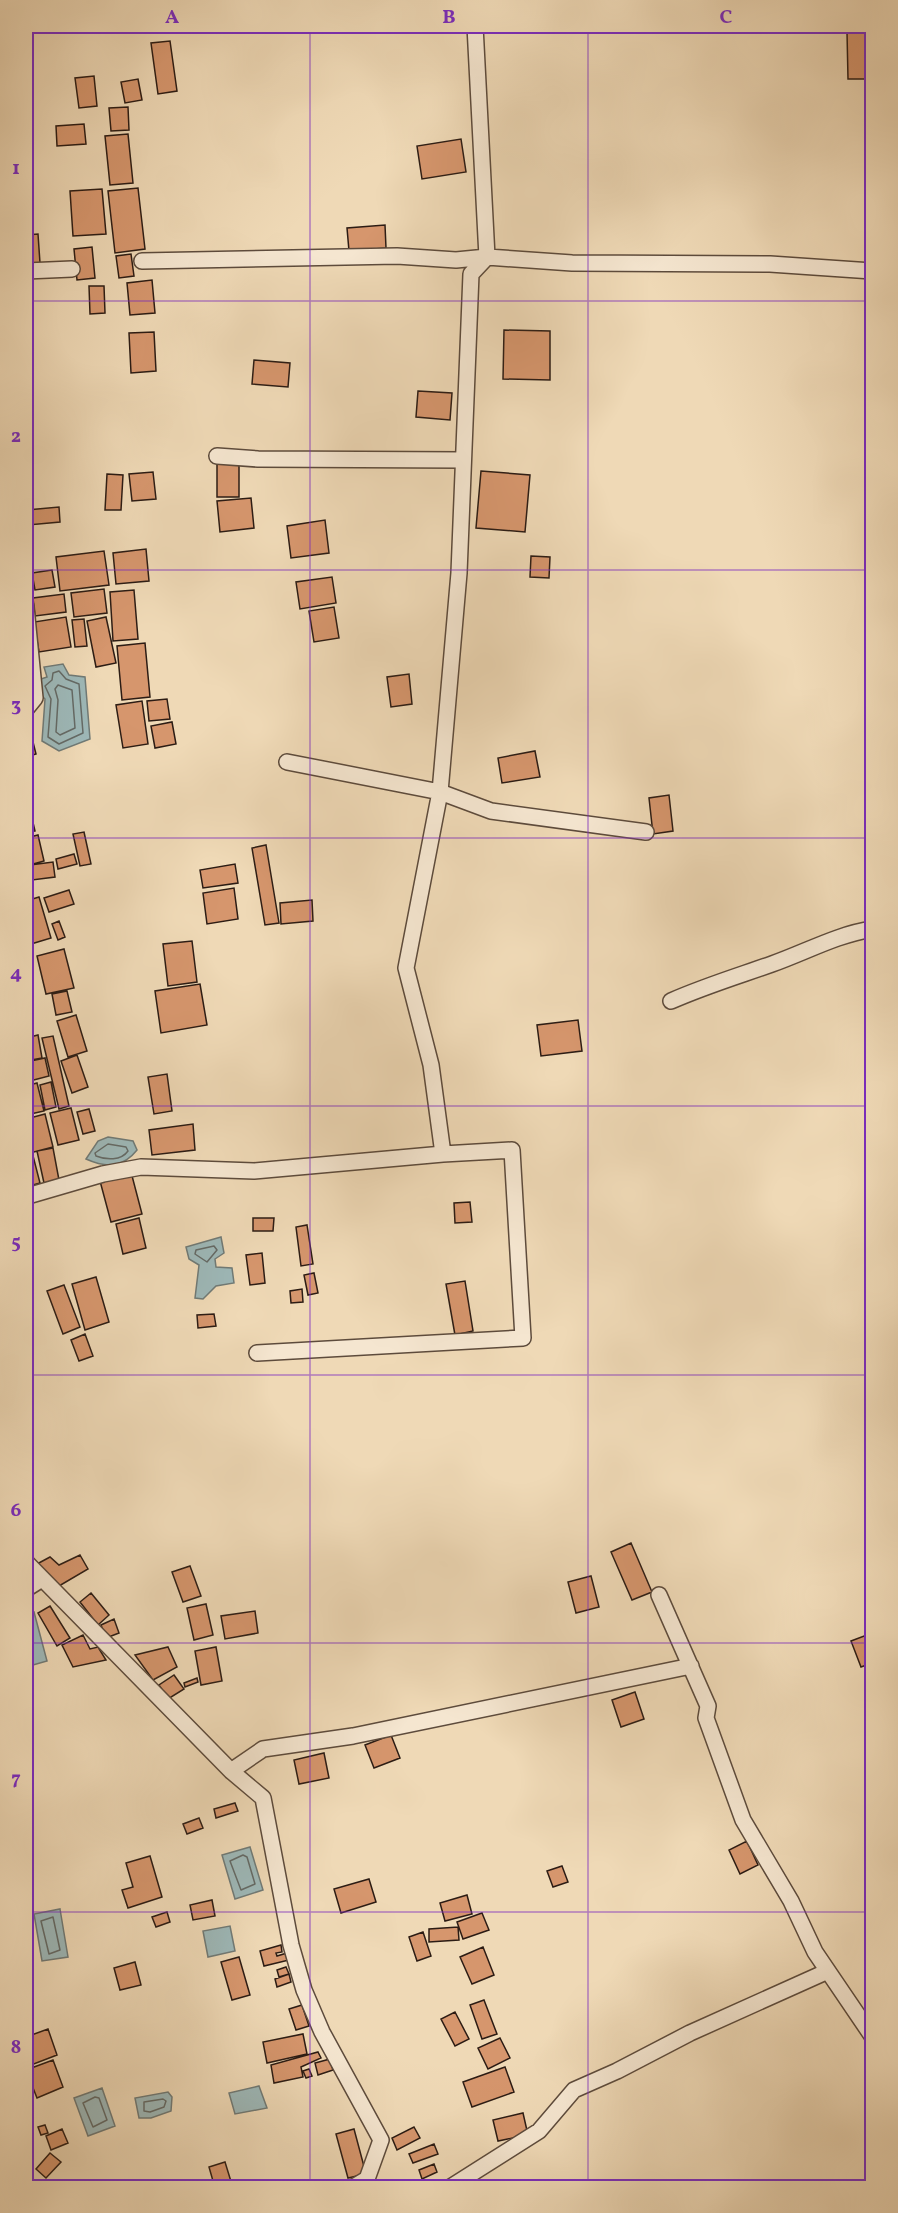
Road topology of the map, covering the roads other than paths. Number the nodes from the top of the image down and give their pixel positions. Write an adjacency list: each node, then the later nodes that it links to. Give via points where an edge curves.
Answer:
1 (475, 26): 2 (street)
2 (488, 257): 3 (street); 6 (street, via 572,263 770,264); 8 (street, via 471,274)
3 (142, 261)
4 (72, 269): 5 (street)
5 (26, 271)
6 (873, 271)
7 (217, 456): 8 (street)
8 (462, 460): 12 (street, via 459,573)
9 (26, 607): 10 (street, via 35,699)
10 (26, 709)
11 (287, 762): 12 (street)
12 (440, 792): 13 (street, via 492,811); 16 (street, via 406,968 431,1065)
13 (646, 832)
14 (873, 929): 15 (street, via 830,939)
15 (672, 1000)
16 (442, 1154): 17 (street, via 254,1171 141,1167 31,1195); 18 (street, via 512,1150 523,1338)
17 (26, 1191)
18 (257, 1353)
19 (26, 1562): 20 (street)
20 (42, 1579): 21 (street); 24 (street)
21 (26, 1589)
22 (659, 1595): 23 (street)
23 (691, 1666): 24 (street, via 353,1736 263,1749); 25 (street, via 708,1706 706,1718 743,1820)
24 (231, 1771): 27 (street, via 262,1798 291,1945 304,1990 322,2032 381,2140)
25 (828, 1971): 26 (street); 29 (street, via 574,2090 539,2131)
26 (873, 2036)
27 (368, 2183): 28 (street)
28 (352, 2187)
29 (449, 2187)

